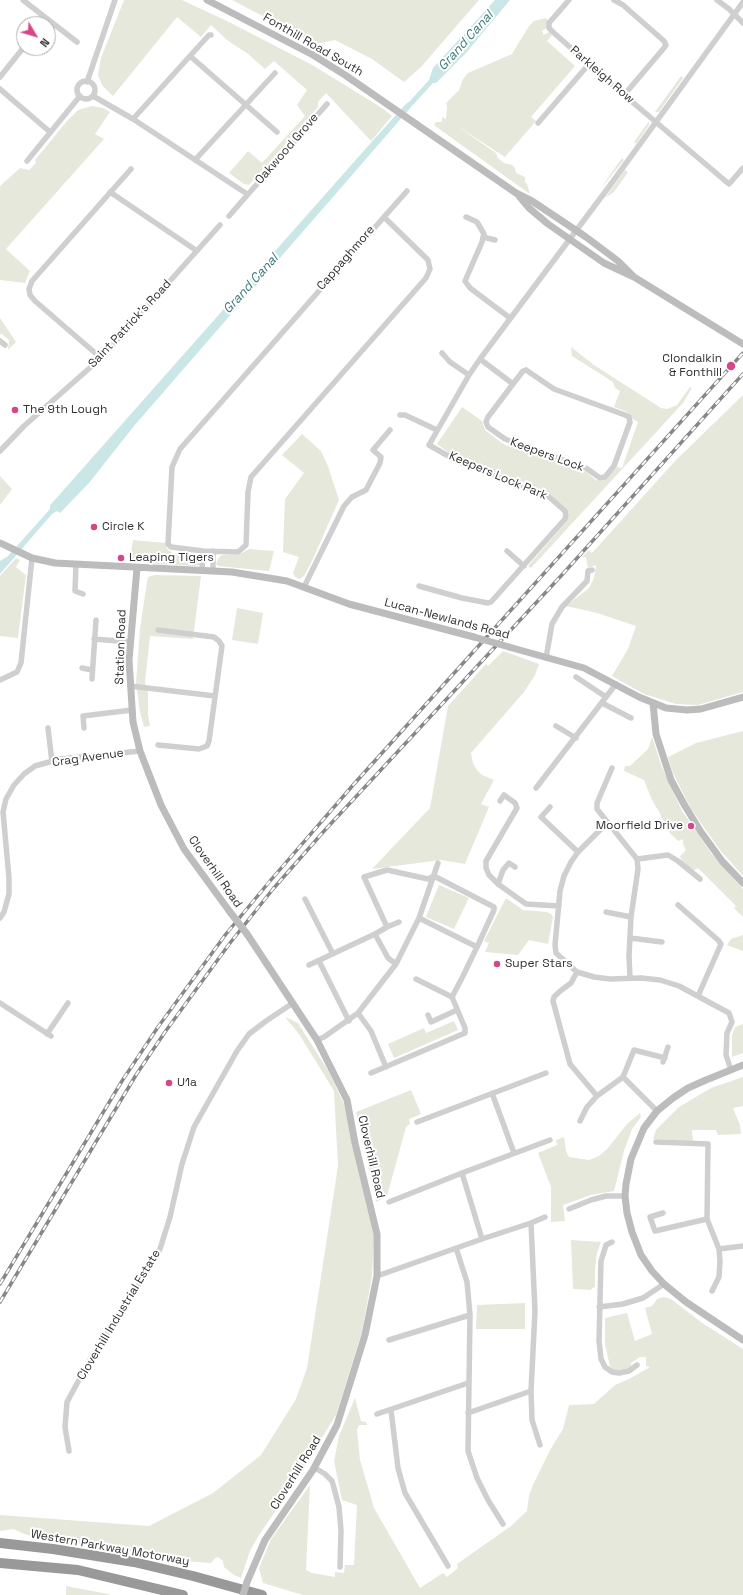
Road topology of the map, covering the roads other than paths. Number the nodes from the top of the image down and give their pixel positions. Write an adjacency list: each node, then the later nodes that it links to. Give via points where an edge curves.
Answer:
1 (23, 0): 9 (street)
2 (115, 0): 19 (street)
3 (208, 0): 37 (street, Fonthill Road South, via 313,55 385,101)
4 (569, 0): 16 (street, Parkleigh Row, via 551,20 549,26)
5 (614, 0): 21 (street, via 623,5 666,45)
6 (717, 0): 8 (street)
7 (743, 2): 8 (street)
8 (734, 14): 10 (street); 27 (street)
9 (42, 16)
10 (743, 22)
11 (56, 26): 13 (street)
12 (212, 35): 15 (street, via 209,35)
13 (77, 42)
14 (17, 56): 18 (street)
15 (190, 56): 24 (street, Oakwood Grove); 26 (street)
16 (589, 64): 21 (street, Parkleigh Row); 28 (street)
17 (275, 73): 24 (street)
18 (0, 77)
19 (87, 82): 22 (street, via 81,83 78,88); 23 (street, via 94,86)
20 (0, 89): 29 (street)
21 (624, 95): 27 (street, Parkleigh Row)
22 (80, 96): 23 (street, via 87,99); 29 (street)
23 (94, 96): 26 (street, Oakwood Grove)
24 (246, 104): 30 (street, Oakwood Grove); 31 (street)
25 (327, 104): 38 (street, Oakwood Grove)
26 (133, 119): 31 (street, Oakwood Grove)
27 (656, 122): 33 (street, Parkleigh Row, via 729,184); 43 (street)
28 (538, 123)
29 (50, 132): 32 (street)
30 (277, 132)
31 (195, 160): 38 (street, Oakwood Grove)
32 (27, 161)
33 (743, 168)
34 (131, 169): 36 (street)
35 (407, 191): 40 (street)
36 (110, 192): 47 (street); 54 (street, via 32,281 29,289 35,301)
37 (516, 193): 43 (street); 45 (street, via 548,224)
38 (247, 194): 39 (street, Oakwood Grove)
39 (229, 216)
40 (384, 217): 63 (street, Cappaghmore, via 180,449 172,467 168,544 176,548); 64 (street, Cappaghmore, via 428,260 430,269 426,278 252,477 248,492 246,545 238,552)
41 (466, 217): 44 (street, via 477,222 483,231)
42 (220, 225): 47 (street, Saint Patrick's Road)
43 (576, 230): 45 (street); 48 (street, via 618,261)
44 (483, 237): 46 (street); 49 (street, via 465,281 470,288)
45 (570, 238): 48 (street, via 604,262); 49 (street)
46 (495, 240)
47 (197, 251): 54 (street, Saint Patrick's Road)
48 (634, 277): 51 (street)
49 (510, 318): 55 (street)
50 (0, 341): 52 (street)
51 (743, 344)
52 (5, 345)
53 (442, 353): 56 (street, via 450,362)
54 (101, 358): 61 (street, Saint Patrick's Road, via 24,426)
55 (480, 360): 56 (street); 57 (street)
56 (470, 375): 60 (street)
57 (513, 384): 57 (street, Keepers Lock, via 487,419 488,426 505,439 586,468 600,478 610,472 630,422 629,418 554,389 526,370)
58 (400, 415): 60 (street, via 406,415)
59 (390, 430): 74 (street, via 373,450 381,457 380,463 366,490 352,497 344,506)
60 (437, 430): 68 (street, Keepers Lock Park, via 429,445 458,461 548,496 565,511 565,519)
61 (0, 451)
62 (0, 543): 66 (street, Lucan-Newlands Road)
63 (203, 551): 64 (street, Cappaghmore); 70 (street)
64 (213, 551): 72 (street)
65 (506, 551): 68 (street)
66 (32, 558): 67 (street, Lucan-Newlands Road); 85 (street, via 22,663 17,672)
67 (76, 564): 69 (street, Lucan-Newlands Road); 75 (street, via 75,591)
68 (524, 566): 73 (street, Keepers Lock Park, via 488,603)
69 (137, 568): 70 (street, Lucan-Newlands Road); 79 (street, Station Road)
70 (202, 570): 72 (street, Lucan-Newlands Road)
71 (592, 570): 80 (street, via 588,571 587,582 562,607 552,624)
72 (213, 571): 74 (street, Lucan-Newlands Road, via 287,581)
73 (419, 586)
74 (304, 587): 80 (street, Lucan-Newlands Road, bridge, via 348,604)
75 (84, 594)
76 (96, 620): 78 (street)
77 (158, 630): 88 (street, via 214,637 219,641 222,646)
78 (94, 639): 79 (street); 82 (street)
79 (130, 642): 87 (street, Station Road)
80 (546, 658): 86 (street, Lucan-Newlands Road, via 584,668)
81 (82, 668): 82 (street)
82 (92, 670): 84 (street)
83 (576, 677): 89 (street)
84 (92, 679)
85 (0, 680)
86 (616, 684): 89 (street); 92 (street, Lucan-Newlands Road)
87 (130, 686): 88 (street); 93 (street, Station Road)
88 (215, 696): 99 (street, via 207,746 199,749)
89 (606, 697): 91 (street)
90 (743, 697): 92 (street, Lucan-Newlands Road, via 692,710 666,708)
91 (602, 703): 94 (street); 98 (street)
92 (653, 703): 113 (street, via 656,734 671,780 701,832 722,861)
93 (132, 710): 97 (street, via 83,716); 100 (street, Station Road)
94 (631, 718)
95 (556, 726): 98 (street)
96 (48, 728): 101 (street)
97 (84, 728)
98 (576, 738): 103 (street)
99 (158, 745)
100 (140, 750): 101 (street, Crag Avenue); 139 (street, Cloverhill Road, bridge, via 160,805 184,849 247,934)
101 (52, 762): 120 (street, Crag Avenue, via 35,766 24,774 6,798 3,817 9,894)
102 (612, 768): 106 (street, via 597,803 597,809)
103 (536, 788)
104 (500, 801): 114 (street, via 504,795 515,803 517,808 486,861 489,875)
105 (550, 807): 107 (street, via 541,817)
106 (607, 823): 107 (street); 108 (street)
107 (578, 852): 117 (street, via 564,876)
108 (636, 860): 112 (street, via 668,855); 119 (street, via 638,869)
109 (438, 863): 111 (street)
110 (515, 867): 114 (street, via 509,863 503,870)
111 (434, 876): 121 (street); 123 (street, via 428,878 387,870 364,877); 127 (street, via 494,907)
112 (700, 880)
113 (743, 883)
114 (498, 884): 117 (street, via 526,904)
115 (305, 899): 128 (street)
116 (678, 905): 135 (street, via 721,944)
117 (559, 906): 132 (street, via 556,953)
118 (606, 912): 119 (street)
119 (631, 917): 125 (street)
120 (0, 918)
121 (418, 918): 127 (street); 130 (street)
122 (399, 922): 123 (street)
123 (387, 927): 124 (street)
124 (375, 934): 128 (street); 130 (street, via 388,958)
125 (630, 938): 126 (street); 133 (street)
126 (662, 942)
127 (477, 947): 136 (street)
128 (332, 954): 129 (street)
129 (319, 961): 131 (street); 143 (street)
130 (396, 964): 141 (street)
131 (309, 965)
132 (578, 972): 133 (street, via 610,979); 153 (street, via 553,1001 570,1064)
133 (630, 978): 135 (street, via 660,980 680,986)
134 (416, 979): 136 (street)
135 (698, 996): 148 (street, via 729,1013 731,1017 726,1055)
136 (452, 997): 140 (street)
137 (0, 1003): 138 (street, via 49,1035)
138 (68, 1003)
139 (293, 1004): 144 (street, Cloverhill Road); 187 (street, Cloverhill Industrial Estate, via 249,1034 194,1127 160,1249 92,1356 67,1402 65,1427)
140 (458, 1010): 142 (street, via 431,1022); 147 (street, via 465,1033)
141 (358, 1014): 143 (street); 147 (street, via 371,1031)
142 (428, 1015)
143 (349, 1021): 144 (street)
144 (318, 1040): 173 (street, Cloverhill Road, via 347,1100 377,1234)
145 (668, 1047): 151 (street, via 664,1060 634,1050)
146 (743, 1065): 148 (street)
147 (386, 1067): 149 (street)
148 (731, 1070): 154 (street, via 688,1088)
149 (371, 1073)
150 (546, 1073): 152 (street)
151 (623, 1077): 153 (street); 154 (street)
152 (492, 1093): 156 (street); 159 (street)
153 (597, 1096): 155 (street)
154 (657, 1112): 161 (street, via 644,1128 631,1159)
155 (580, 1121)
156 (416, 1122)
157 (550, 1140): 159 (street)
158 (656, 1142): 166 (street, via 708,1144)
159 (514, 1153): 160 (street)
160 (462, 1173): 162 (street); 168 (street)
161 (625, 1196): 163 (street, via 606,1196); 174 (street, via 632,1232 641,1255)
162 (389, 1202)
163 (569, 1209)
164 (663, 1213): 166 (street, via 650,1217 655,1231)
165 (545, 1217): 167 (street)
166 (707, 1219): 172 (street)
167 (531, 1223): 168 (street); 182 (street, via 535,1311)
168 (482, 1239): 171 (street)
169 (612, 1242): 176 (street, via 606,1245 601,1261)
170 (743, 1246): 172 (street)
171 (456, 1248): 173 (street); 177 (street, via 467,1282)
172 (718, 1249): 175 (street, via 719,1277)
173 (377, 1276): 188 (street, Cloverhill Road, via 352,1381 337,1425)
174 (664, 1284): 176 (street, via 643,1298); 179 (street)
175 (712, 1291)
176 (600, 1307): 180 (street, via 599,1341 601,1359 605,1367 619,1373 629,1371)
177 (470, 1315): 178 (street); 181 (street)
178 (389, 1340)
179 (743, 1340)
180 (638, 1365)
181 (468, 1383): 183 (street); 184 (street)
182 (531, 1392): 184 (street); 186 (street, via 532,1420)
183 (390, 1410): 185 (street); 192 (street, via 398,1468 405,1493)
184 (468, 1413): 189 (street, via 468,1451 477,1478)
185 (377, 1414)
186 (540, 1445)
187 (69, 1451)
188 (315, 1468): 193 (street, via 332,1481 339,1507); 195 (street, Cloverhill Road, bridge, via 265,1540)
189 (503, 1524)
190 (0, 1543): 196 (highway, Western Parkway Motorway, via 134,1562)
191 (0, 1563): 194 (highway, via 78,1570)
192 (448, 1566)
193 (340, 1567)
194 (183, 1595)
195 (243, 1595)
196 (262, 1595)

